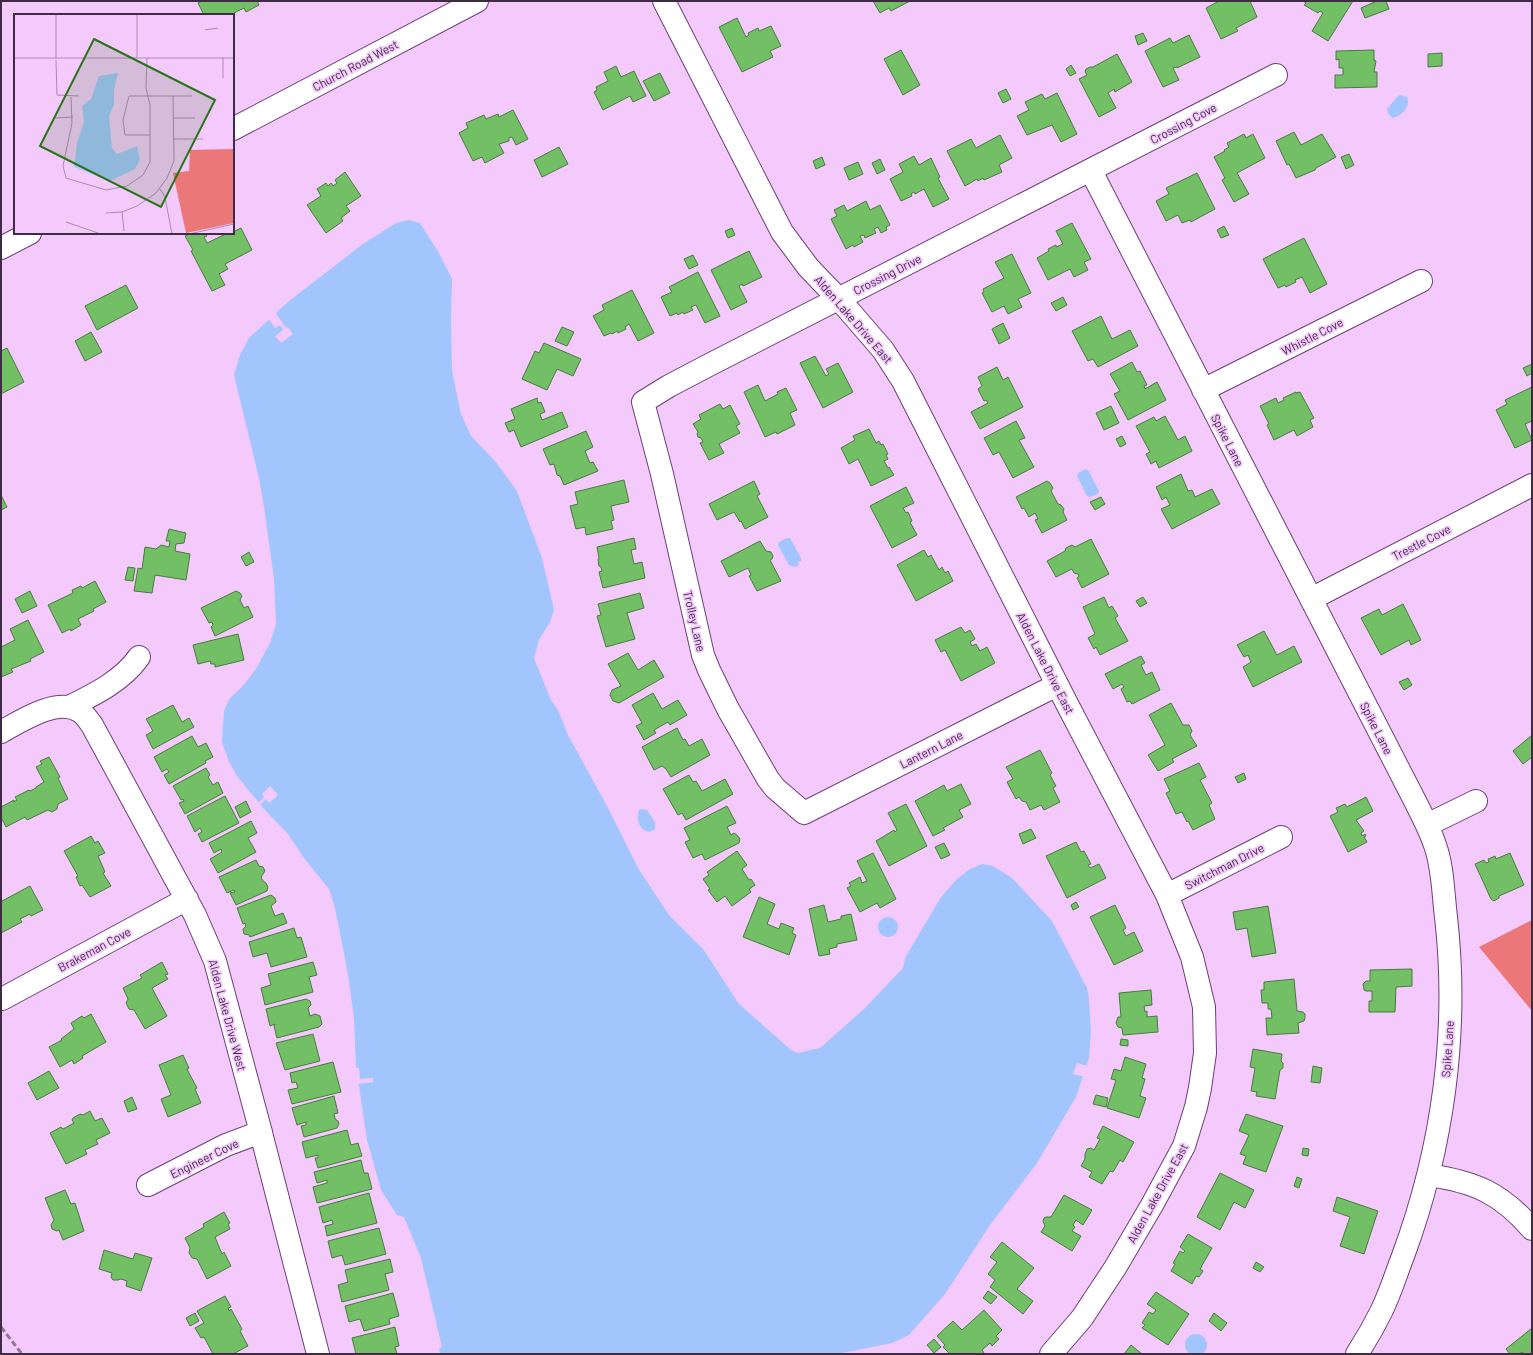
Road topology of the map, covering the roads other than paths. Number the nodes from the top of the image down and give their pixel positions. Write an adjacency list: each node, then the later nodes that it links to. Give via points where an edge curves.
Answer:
1 (477, 1): 4 (street, Church Road West)
2 (664, 1): 9 (street, Alden Lake Drive East, via 782,232 808,267)
3 (1276, 76): 5 (street, Crossing Cove)
4 (234, 128)
5 (1091, 171): 9 (street, Crossing Drive); 10 (street, Spike Lane)
6 (28, 234): 7 (street)
7 (1, 248)
8 (1421, 281): 10 (street, Whistle Cove)
9 (839, 299): 11 (street, Crossing Drive, via 669,386); 15 (street, Alden Lake Drive East, via 883,350 902,381)
10 (1203, 390): 13 (street, Spike Lane)
11 (643, 402): 19 (street, Trolley Lane, via 703,655 728,709 768,779)
12 (1532, 486): 13 (street, Trestle Cove)
13 (1310, 599): 20 (street, Spike Lane)
14 (139, 657): 16 (street, via 131,669 109,686)
15 (1057, 684): 19 (street, Lantern Lane); 22 (street, Alden Lake Drive East)
16 (70, 707): 17 (street, via 48,709); 23 (street, Alden Lake Drive West, via 80,711 92,725)
17 (1, 732)
18 (1476, 801): 20 (street)
19 (804, 813)
20 (1427, 825): 26 (street, Spike Lane, via 1440,870 1450,971 1444,1098)
21 (1281, 837): 22 (street, Switchman Drive)
22 (1167, 895): 30 (street, Alden Lake Drive East, via 1192,957 1204,1007 1205,1053 1196,1107 1177,1161 1115,1268 1082,1318)
23 (187, 899): 24 (street, Brakeman Cove); 25 (street, Alden Lake Drive West, via 203,930 214,961)
24 (2, 999)
25 (261, 1132): 27 (street, Engineer Cove, via 226,1145); 29 (street, Alden Lake Drive West)
26 (1429, 1175): 28 (street, via 1454,1179 1485,1189 1512,1208); 31 (street, Spike Lane, via 1382,1311)
27 (148, 1185)
28 (1532, 1229)
29 (318, 1354)
30 (1052, 1354)
31 (1358, 1354)

